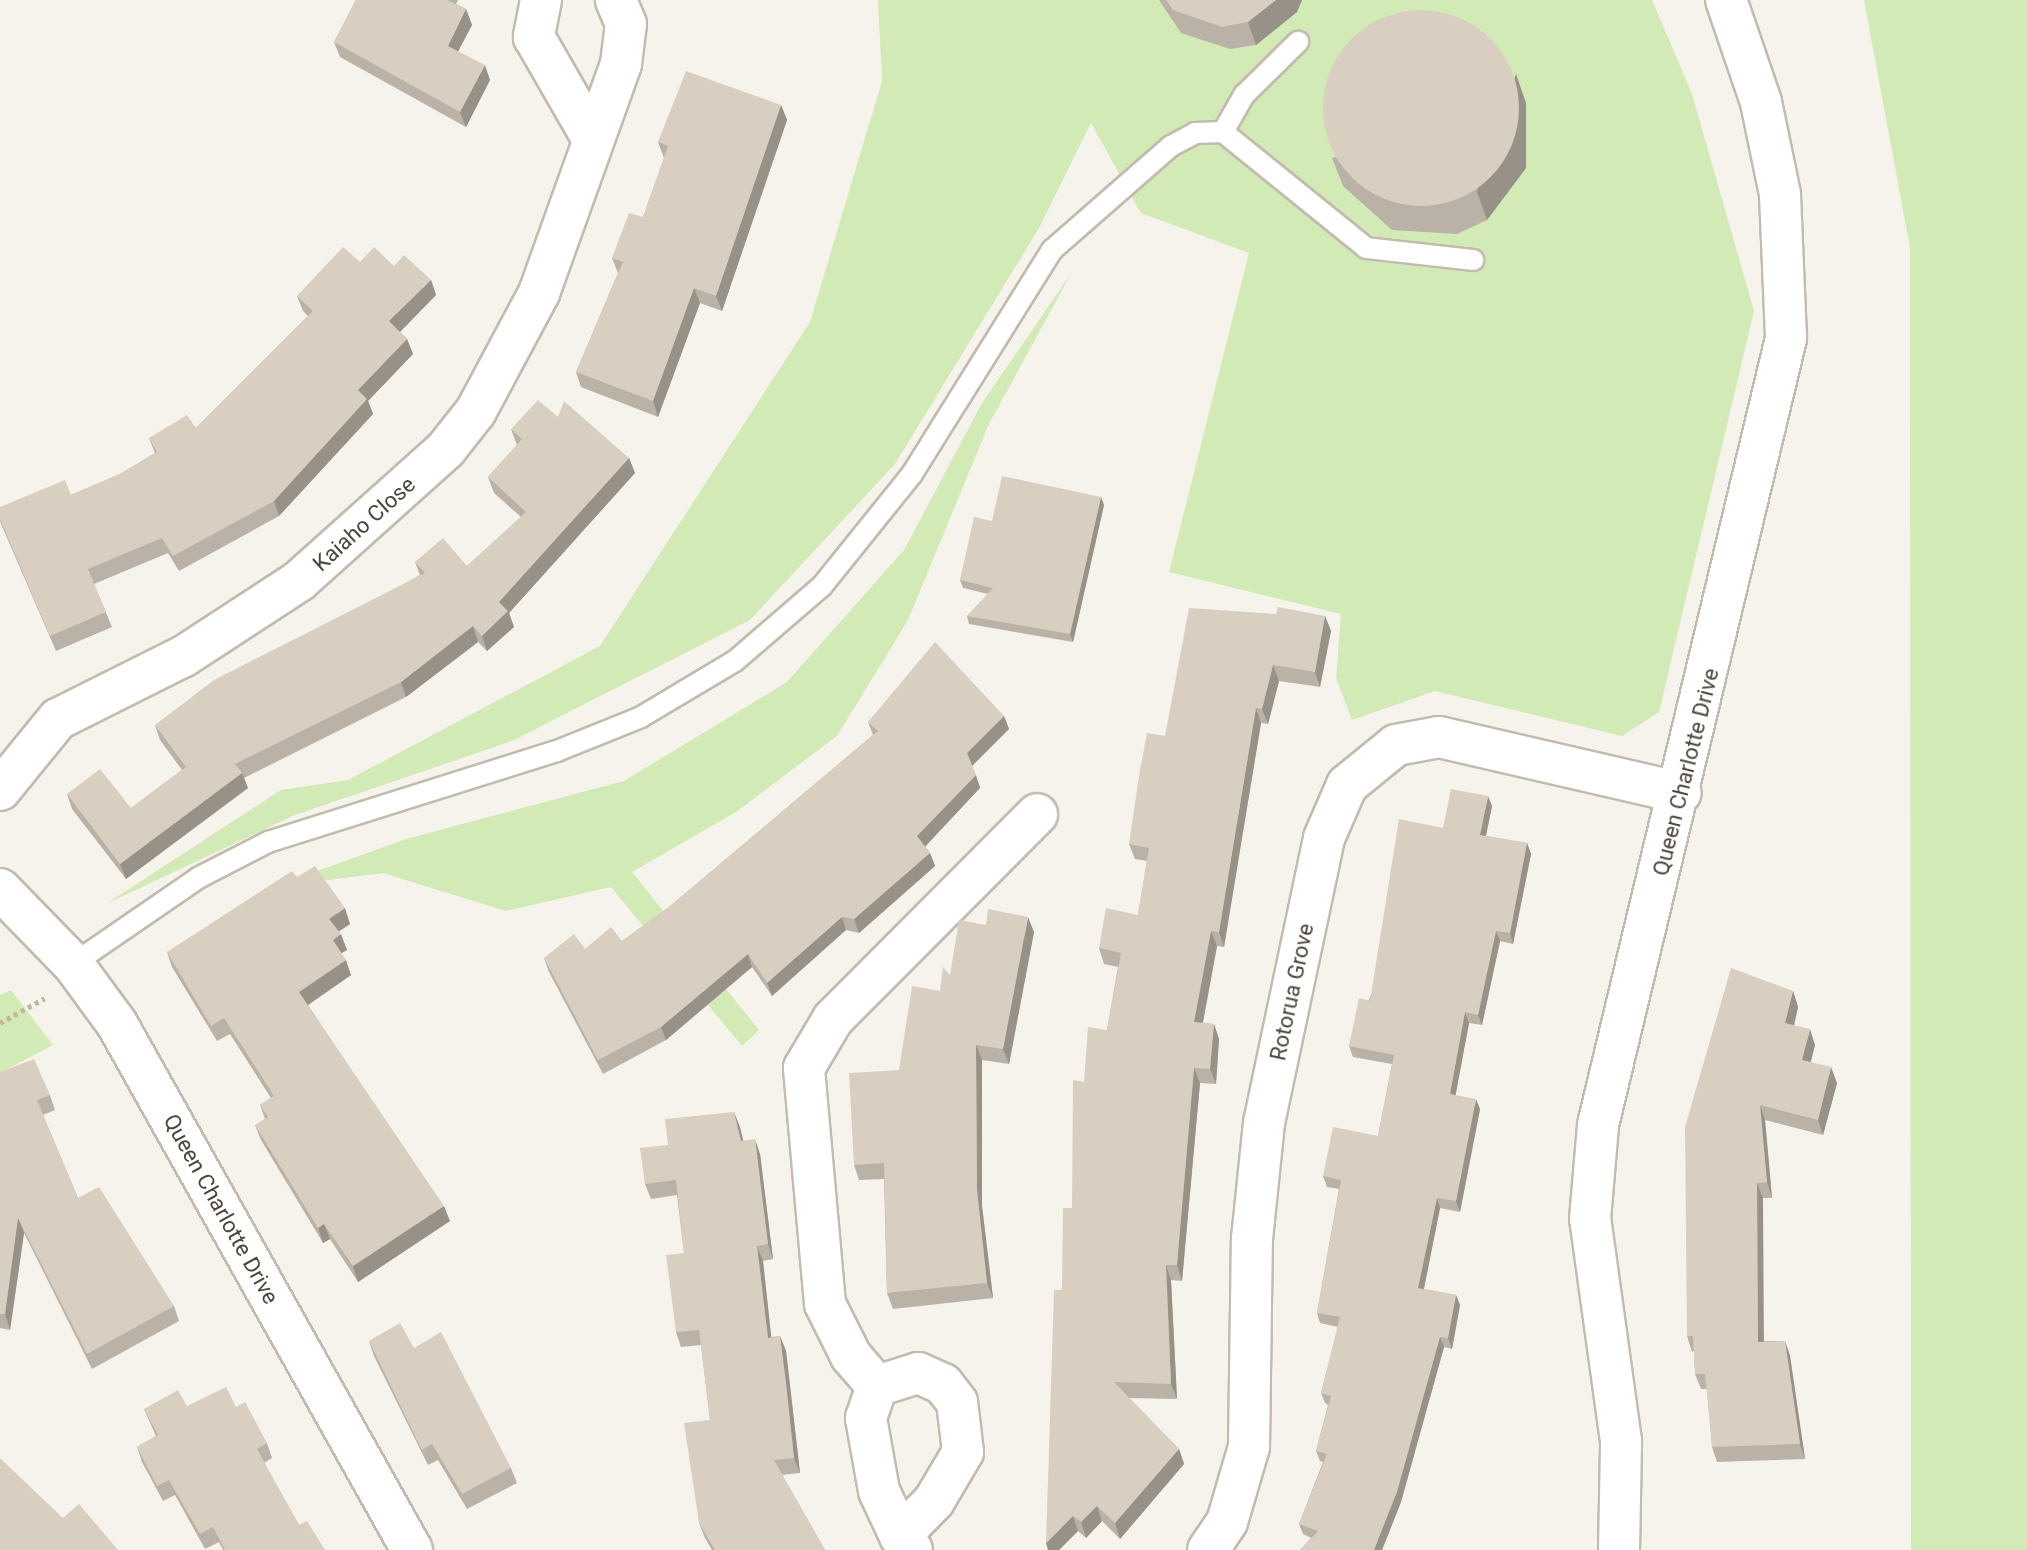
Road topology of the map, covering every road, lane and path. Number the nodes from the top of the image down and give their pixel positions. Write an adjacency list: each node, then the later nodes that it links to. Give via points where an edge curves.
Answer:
1 (541, 0): 6 (street, via 534,37)
2 (616, 0): 6 (street, Kaiaho Close, via 626,24 621,64)
3 (1726, 0): 9 (street, Queen Charlotte Drive, via 1761,102 1780,194 1786,338)
4 (1298, 42): 5 (lane, via 1244,95)
5 (1223, 132): 7 (lane, via 1366,248); 12 (lane, via 1195,133 1171,146 1052,250 912,474 822,586 735,661 641,717 557,751 268,842 198,878)
6 (592, 138): 8 (street, Kaiaho Close, via 521,333 446,449 299,581 184,656 58,719)
7 (1473, 260)
8 (0, 790)
9 (1681, 793): 16 (street, Rotorua Grove, via 1439,737 1396,745 1347,785 1324,838 1264,1123 1252,1239 1249,1447 1232,1510); 17 (street, Queen Charlotte Drive, via 1606,1088 1592,1172 1594,1276 1621,1441)
10 (1037, 814): 13 (street, via 833,1019 804,1068 825,1304 851,1356)
11 (0, 889): 12 (street, Queen Charlotte Drive)
12 (73, 964): 15 (street, Queen Charlotte Drive, via 143,1068)
13 (877, 1386): 14 (street, via 868,1401 868,1446); 14 (street, via 918,1373 943,1384 957,1402 964,1432 950,1479)
14 (906, 1543)
15 (412, 1550)
16 (1208, 1550)
17 (1619, 1550)

